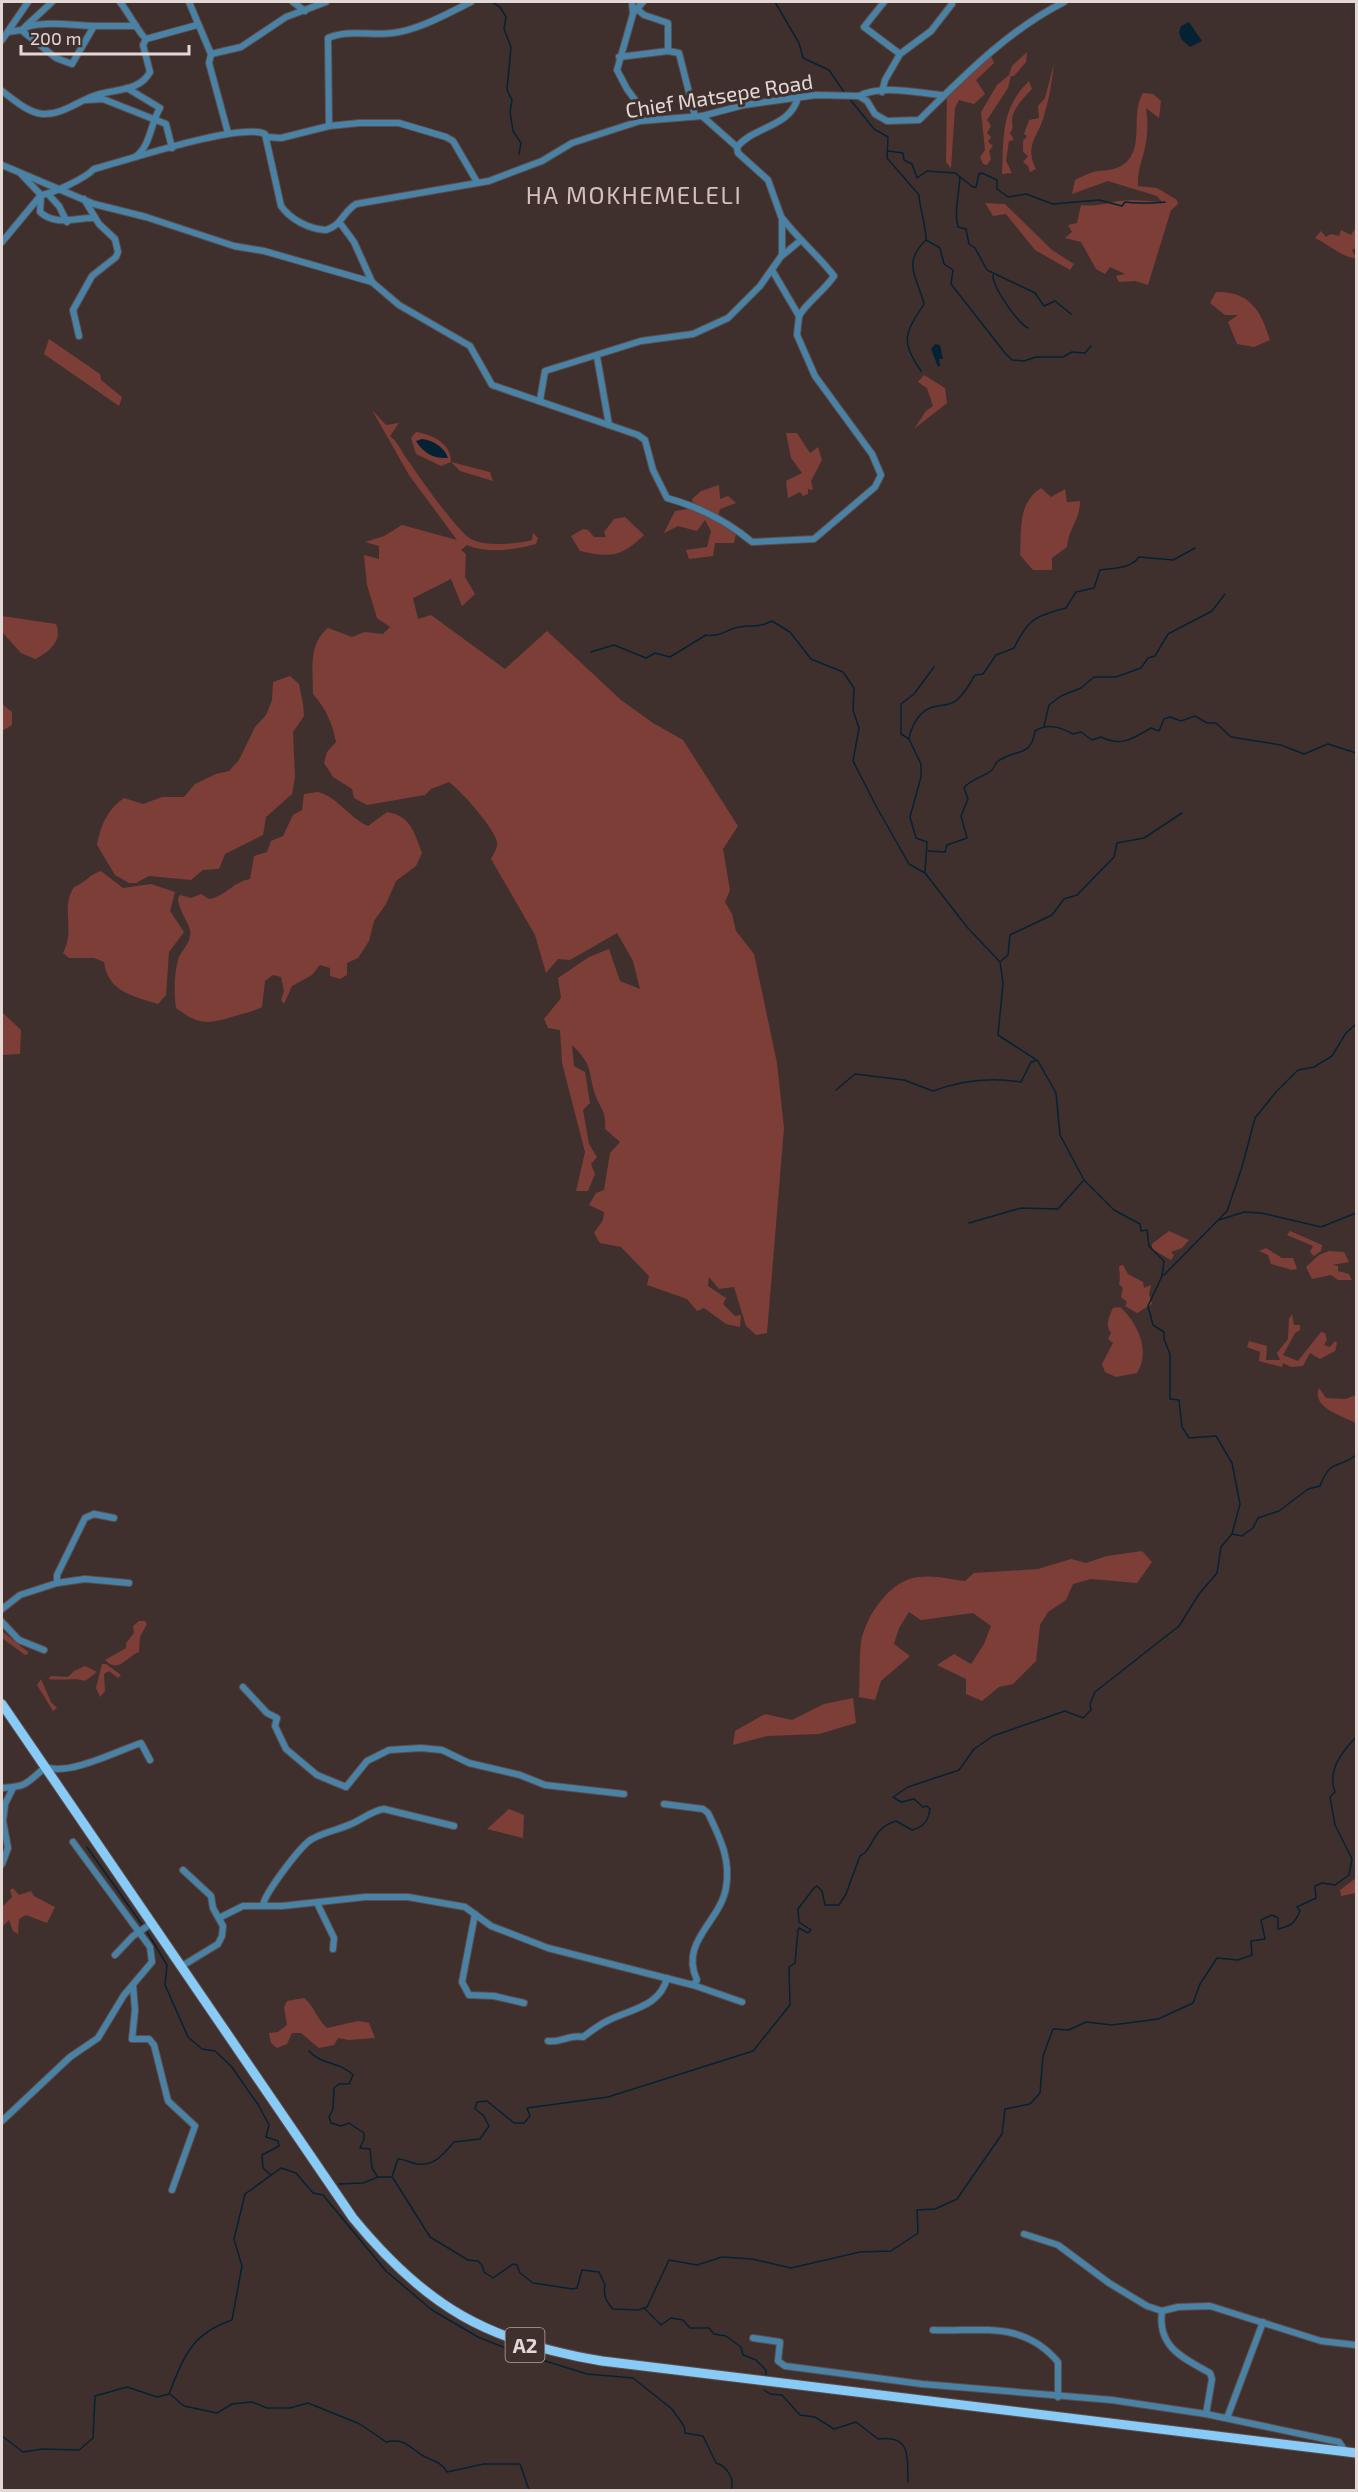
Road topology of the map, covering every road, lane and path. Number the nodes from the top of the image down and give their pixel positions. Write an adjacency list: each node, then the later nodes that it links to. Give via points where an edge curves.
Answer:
1 (28, 2): 19 (street, via 9,25)
2 (52, 2): 18 (street)
3 (120, 2): 17 (street)
4 (189, 2): 15 (street)
5 (293, 2): 13 (street)
6 (326, 2): 13 (street)
7 (471, 2): 36 (street, via 400,32 344,33 328,38)
8 (632, 2): 14 (street)
9 (643, 2): 14 (street)
10 (884, 2): 24 (street, via 864,27)
11 (1064, 2): 29 (street, via 1015,31)
12 (952, 4): 24 (street, via 931,31)
13 (305, 11): 23 (street, via 286,17 241,47)
14 (635, 12): 22 (street, via 668,23); 25 (street)
15 (197, 25): 20 (street); 23 (street)
16 (94, 26): 17 (street); 18 (street, via 47,24); 18 (street, via 72,64 56,58)
17 (136, 26): 20 (street)
18 (23, 29): 19 (street)
19 (8, 32): 21 (street)
20 (146, 39): 26 (street, via 143,45 150,72 146,79)
21 (2, 40)
22 (668, 51): 25 (street); 33 (street, via 679,53)
23 (211, 54): 37 (street, via 209,63)
24 (900, 54): 28 (street)
25 (619, 57): 35 (street, via 617,70)
26 (127, 88): 32 (street); 34 (street, via 160,108)
27 (2, 91): 32 (street, via 43,114)
28 (882, 92): 29 (street, Chief Matsepe Road); 30 (street, Chief Matsepe Road)
29 (942, 95): 30 (street, via 919,120 904,122 887,121)
30 (859, 96): 31 (street, Chief Matsepe Road)
31 (798, 97): 33 (street, Chief Matsepe Road); 39 (street, via 789,114)
32 (85, 100): 34 (street, via 103,99)
33 (699, 116): 35 (street, Chief Matsepe Road); 39 (street)
34 (153, 119): 40 (street, via 166,124); 41 (street, via 149,140)
35 (650, 120): 45 (street, Chief Matsepe Road, via 572,143 519,171)
36 (329, 126): 38 (street, via 281,138); 45 (street, via 399,123 446,137 457,147)
37 (228, 134): 38 (street, via 256,132); 40 (street)
38 (267, 137): 53 (street, via 272,172 287,214 318,230)
39 (737, 147): 51 (street, via 738,153 768,180)
40 (172, 148): 41 (street)
41 (132, 160): 44 (street, via 94,170)
42 (2, 165): 43 (street)
43 (21, 174): 46 (street); 48 (street)
44 (80, 180): 46 (street); 47 (street)
45 (477, 182): 53 (street, Chief Matsepe Road, via 356,204)
46 (58, 189): 47 (street); 48 (street)
47 (73, 194): 49 (street)
48 (45, 195): 52 (street, via 59,206); 52 (street, via 40,212); 55 (street)
49 (83, 199): 50 (street); 58 (street, via 234,246)
50 (95, 218): 52 (street); 60 (street, via 115,239 118,252 92,276 73,310)
51 (782, 219): 54 (street); 56 (street)
52 (67, 222)
53 (340, 223): 58 (street, via 354,242)
54 (801, 240): 56 (street); 59 (street, via 822,258 834,276)
55 (2, 242)
56 (782, 255): 57 (street)
57 (772, 270): 59 (street); 61 (street, via 754,293 719,324 683,338 642,342)
58 (372, 282): 62 (street, via 399,305 470,346 492,385)
59 (799, 316): 63 (street, via 797,335 815,376 872,454 881,475 875,487 814,539 752,542 711,514 667,498 643,438)
60 (80, 336)
61 (597, 357): 62 (street, via 545,371); 63 (street)
62 (540, 400): 63 (street)
63 (609, 425)
64 (114, 1518): 66 (street, via 94,1514 85,1518 57,1575)
65 (129, 1583): 66 (street, via 85,1579)
66 (57, 1584): 67 (street, via 20,1595)
67 (2, 1609)
68 (2, 1622): 69 (street, via 19,1640)
69 (44, 1650)
70 (243, 1687): 76 (street, via 267,1713 277,1718 275,1726 286,1749 317,1775 345,1787 366,1761 389,1750 421,1748 442,1750 545,1785)
71 (2, 1704): 73 (main road, A2)
72 (150, 1760): 73 (street, via 141,1743 80,1765 53,1770)
73 (46, 1767): 75 (street, via 31,1782); 86 (main road, A2)
74 (2, 1788): 75 (street)
75 (13, 1788): 80 (street, via 5,1804 3,1821 8,1848)
76 (624, 1794)
77 (664, 1804): 93 (street, via 703,1809 725,1846 726,1891 693,1951 690,1965 697,1980)
78 (454, 1826): 83 (street, via 384,1809 374,1811 353,1824 310,1839 284,1868)
79 (73, 1842): 87 (street)
80 (2, 1864)
81 (183, 1870): 85 (street, via 211,1896)
82 (316, 1904): 83 (street); 84 (street, via 365,1897 408,1897 465,1907); 88 (street, via 334,1938)
83 (263, 1905): 85 (street, via 243,1906)
84 (475, 1914): 91 (street, via 491,1926 548,1947); 95 (street, via 462,1982 469,1995)
85 (219, 1918): 90 (street, via 222,1936 218,1944)
86 (152, 1923): 87 (street); 90 (main road, A2)
87 (140, 1932): 89 (street); 92 (street, via 150,1947 153,1962)
88 (333, 1949)
89 (115, 1955)
90 (182, 1966): 108 (main road, A2, via 365,2233 408,2278 460,2317 488,2330 553,2353 602,2361)
91 (667, 1978): 93 (street); 96 (street, via 665,1989 641,2008 609,2020 583,2037)
92 (133, 1985): 97 (street, via 98,2038 58,2067); 98 (street, via 132,2038 149,2039 154,2045 168,2101 195,2126)
93 (693, 1985): 94 (street)
94 (742, 2002)
95 (524, 2003)
96 (548, 2042)
97 (2, 2118)
98 (172, 2190)
99 (1024, 2234): 100 (street, via 1058,2245 1126,2294)
100 (1162, 2311): 101 (street, via 1210,2306); 106 (street, via 1160,2326 1174,2353 1210,2373)
101 (1263, 2322): 104 (street, via 1321,2342); 107 (street)
102 (933, 2330): 105 (street, via 1005,2330 1037,2341 1058,2362)
103 (753, 2338): 105 (street, via 780,2342 778,2361 785,2366 868,2379)
104 (1356, 2344)
105 (1058, 2397): 106 (street, via 1112,2400)
106 (1206, 2414): 107 (street)
107 (1227, 2418): 108 (street, via 1339,2442)
108 (1345, 2451): 109 (main road, A2)
109 (1356, 2453)

